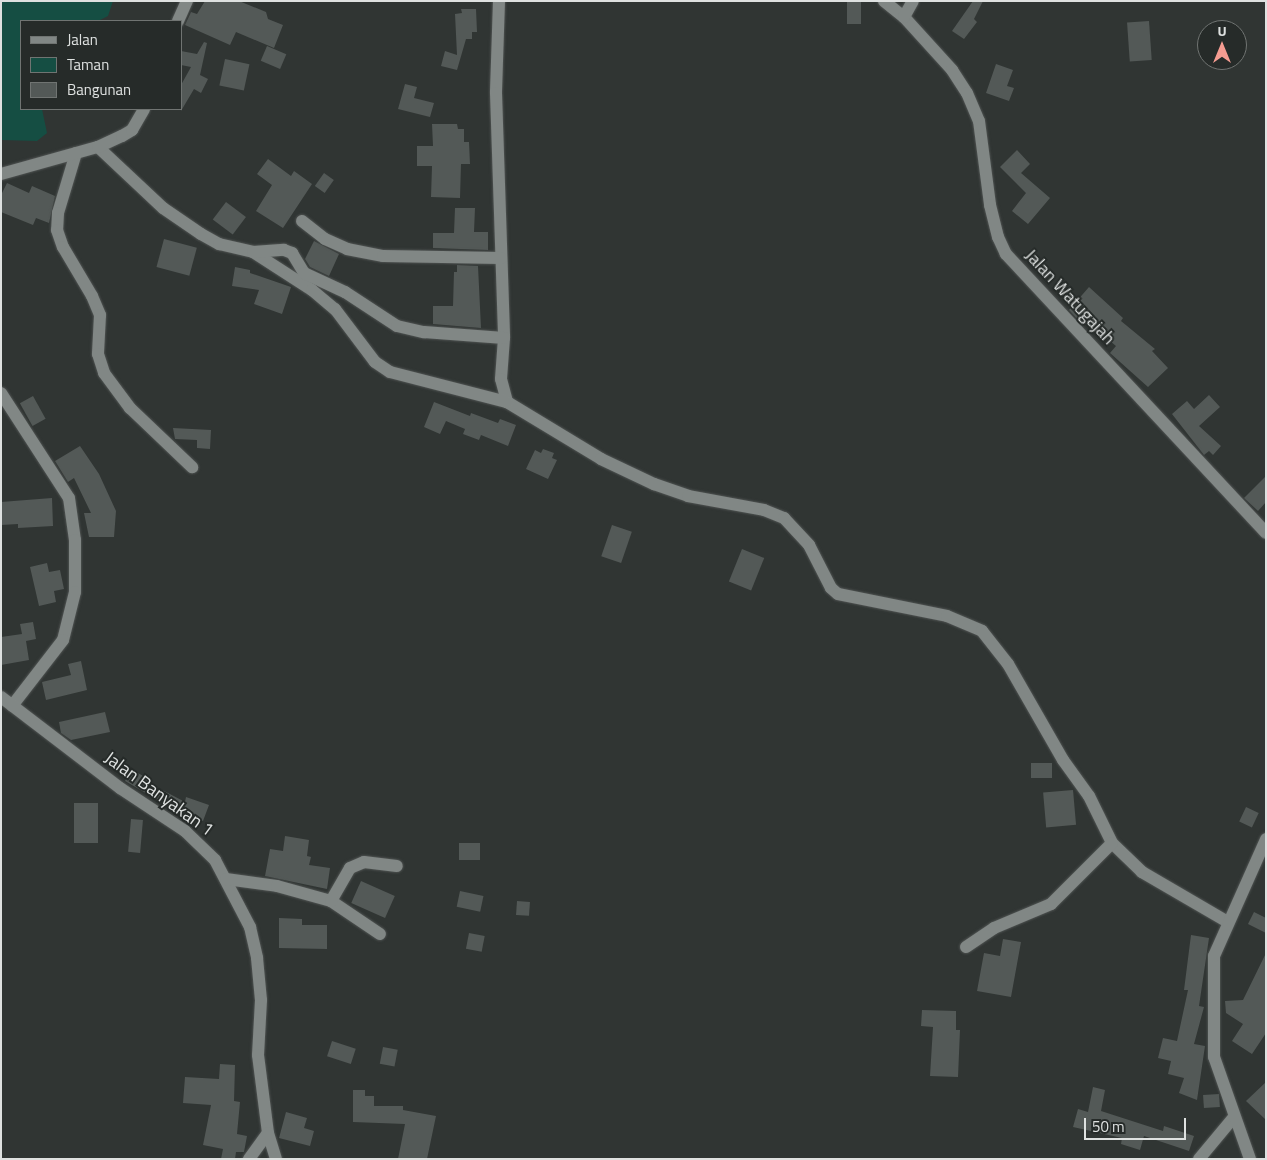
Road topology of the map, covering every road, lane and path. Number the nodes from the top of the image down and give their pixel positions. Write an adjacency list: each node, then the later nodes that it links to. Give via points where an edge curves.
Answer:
1 (187, 1): 6 (street)
2 (499, 1): 13 (street, via 496,94)
3 (884, 1): 5 (street, Jalan Watugajah)
4 (913, 1): 5 (street)
5 (904, 17): 18 (street, Jalan Watugajah, via 952,70 967,93 979,121 990,205 1006,254)
6 (178, 20)
7 (143, 110): 8 (street, via 132,130)
8 (98, 147): 9 (street); 12 (street, via 148,194 188,225 219,244)
9 (76, 152): 10 (street); 17 (street, via 58,213 57,230 100,315 98,354 104,373 130,408)
10 (1, 174)
11 (302, 221): 13 (street, via 324,239 356,251 411,257)
12 (253, 252): 14 (street, via 284,250 292,253 304,273 345,292 397,326 424,332); 16 (street, via 335,309 366,352 390,372)
13 (501, 258): 14 (street)
14 (504, 338): 16 (street, via 501,380)
15 (1, 393): 20 (street, via 68,498 75,540 75,592 63,640)
16 (506, 402): 22 (street, via 601,459 654,484 688,496 764,510 784,518 809,545 831,588 838,594 947,616 982,632 995,643 1008,664 1063,760 1089,796)
17 (192, 467)
18 (1266, 533)
19 (1, 697): 20 (street, Jalan Banyakan 1)
20 (12, 706): 24 (street, Jalan Banyakan 1, via 120,788 185,831 215,860)
21 (1266, 838): 26 (street)
22 (1112, 843): 26 (street, via 1142,872); 28 (street, via 1051,904 994,928)
23 (397, 866): 25 (street, via 364,862 350,868)
24 (226, 879): 25 (street, via 285,888); 30 (street, Jalan Banyakan 1, via 250,927 260,978 258,1055)
25 (331, 901): 27 (street)
26 (1228, 922): 29 (street, via 1214,956 1214,1056)
27 (380, 934)
28 (966, 946)
29 (1234, 1117): 33 (street); 34 (street)
30 (268, 1133): 31 (street); 32 (street, Jalan Banyakan 1)
31 (250, 1159)
32 (276, 1159)
33 (1199, 1159)
34 (1250, 1159)

